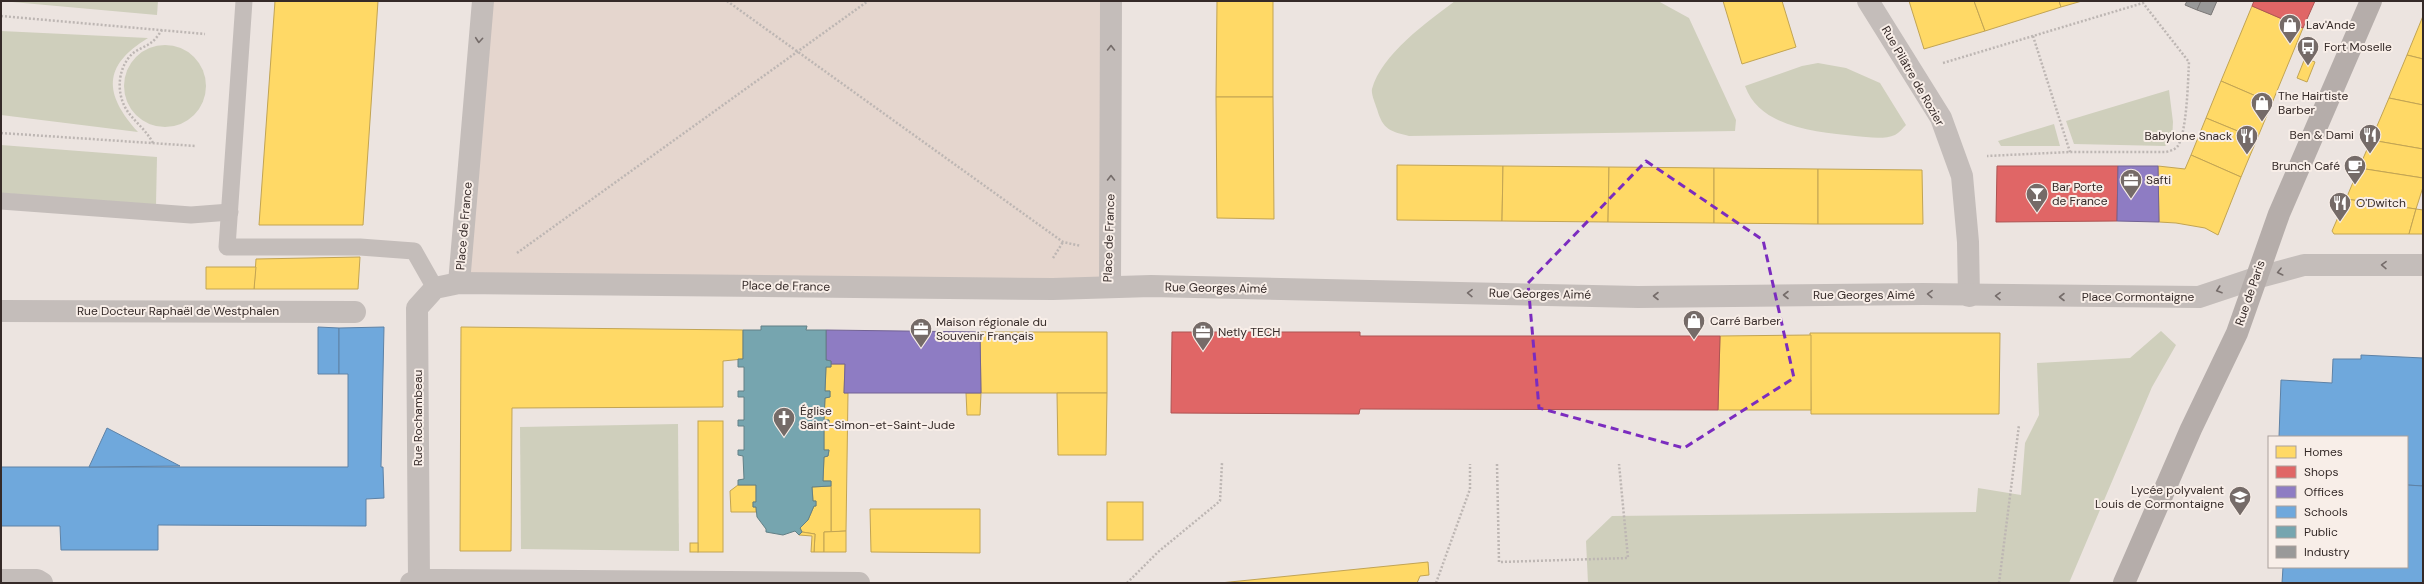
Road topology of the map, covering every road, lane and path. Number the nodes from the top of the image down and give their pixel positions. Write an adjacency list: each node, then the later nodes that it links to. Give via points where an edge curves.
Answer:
1 (244, 1): 20 (lane)
2 (483, 1): 27 (street, Place de France, one-way to 27)
3 (727, 1): 12 (path)
4 (868, 1): 12 (path)
5 (1110, 1): 28 (street, Place de France, one-way to 5)
6 (1868, 1): 30 (street, Rue Pilâtre de Rozier, via 1941,118 1962,176 1968,242)
7 (2370, 1): 26 (main road, Rue de Paris, via 2279,214)
8 (1, 16): 9 (path)
9 (162, 30): 10 (path); 15 (path, via 152,42 132,55 121,74 122,99 128,112 146,130)
10 (205, 34)
11 (2033, 36): 13 (path); 17 (path); 17 (path, via 2143,3 2189,62 2185,122 2178,146 2173,150)
12 (798, 52): 21 (path); 23 (path)
13 (1938, 64)
14 (1, 133): 15 (path)
15 (153, 143): 16 (path)
16 (196, 146)
17 (2070, 152): 18 (path)
18 (1980, 156)
19 (1, 201): 20 (lane, via 191,215)
20 (230, 212): 29 (lane, via 228,247 360,247 414,251)
21 (1063, 242): 22 (path); 24 (path)
22 (1084, 247)
23 (513, 256)
24 (1051, 262)
25 (2423, 265): 26 (street, Place Cormontaigne, one-way to 26, via 2304,265)
26 (2256, 278): 30 (street, Place Cormontaigne, one-way to 30, via 2199,297); 45 (main road, Rue de Paris, via 2237,333 2191,429)
27 (459, 283): 28 (street, Place de France, via 1053,289); 29 (street)
28 (1110, 287): 30 (street, Rue Georges Aimé, one-way to 28, via 1638,296)
29 (435, 288): 39 (street, Rue Rochambeau, via 417,308)
30 (1969, 296)
31 (1, 311): 32 (street, Rue Docteur Raphaël de Westphalen)
32 (355, 312)
33 (2019, 425): 44 (path)
34 (1222, 463): 42 (path, via 1220,501 1158,552)
35 (1470, 464): 43 (path, via 1470,489)
36 (1497, 464): 37 (path, via 1499,562 1628,558)
37 (1619, 464)
38 (1, 580): 40 (street, via 38,580)
39 (415, 581): 41 (street, Rue Rochambeau)
40 (42, 583)
41 (859, 583)
42 (1127, 583)
43 (1436, 583)
44 (1999, 583)
45 (2124, 583)

